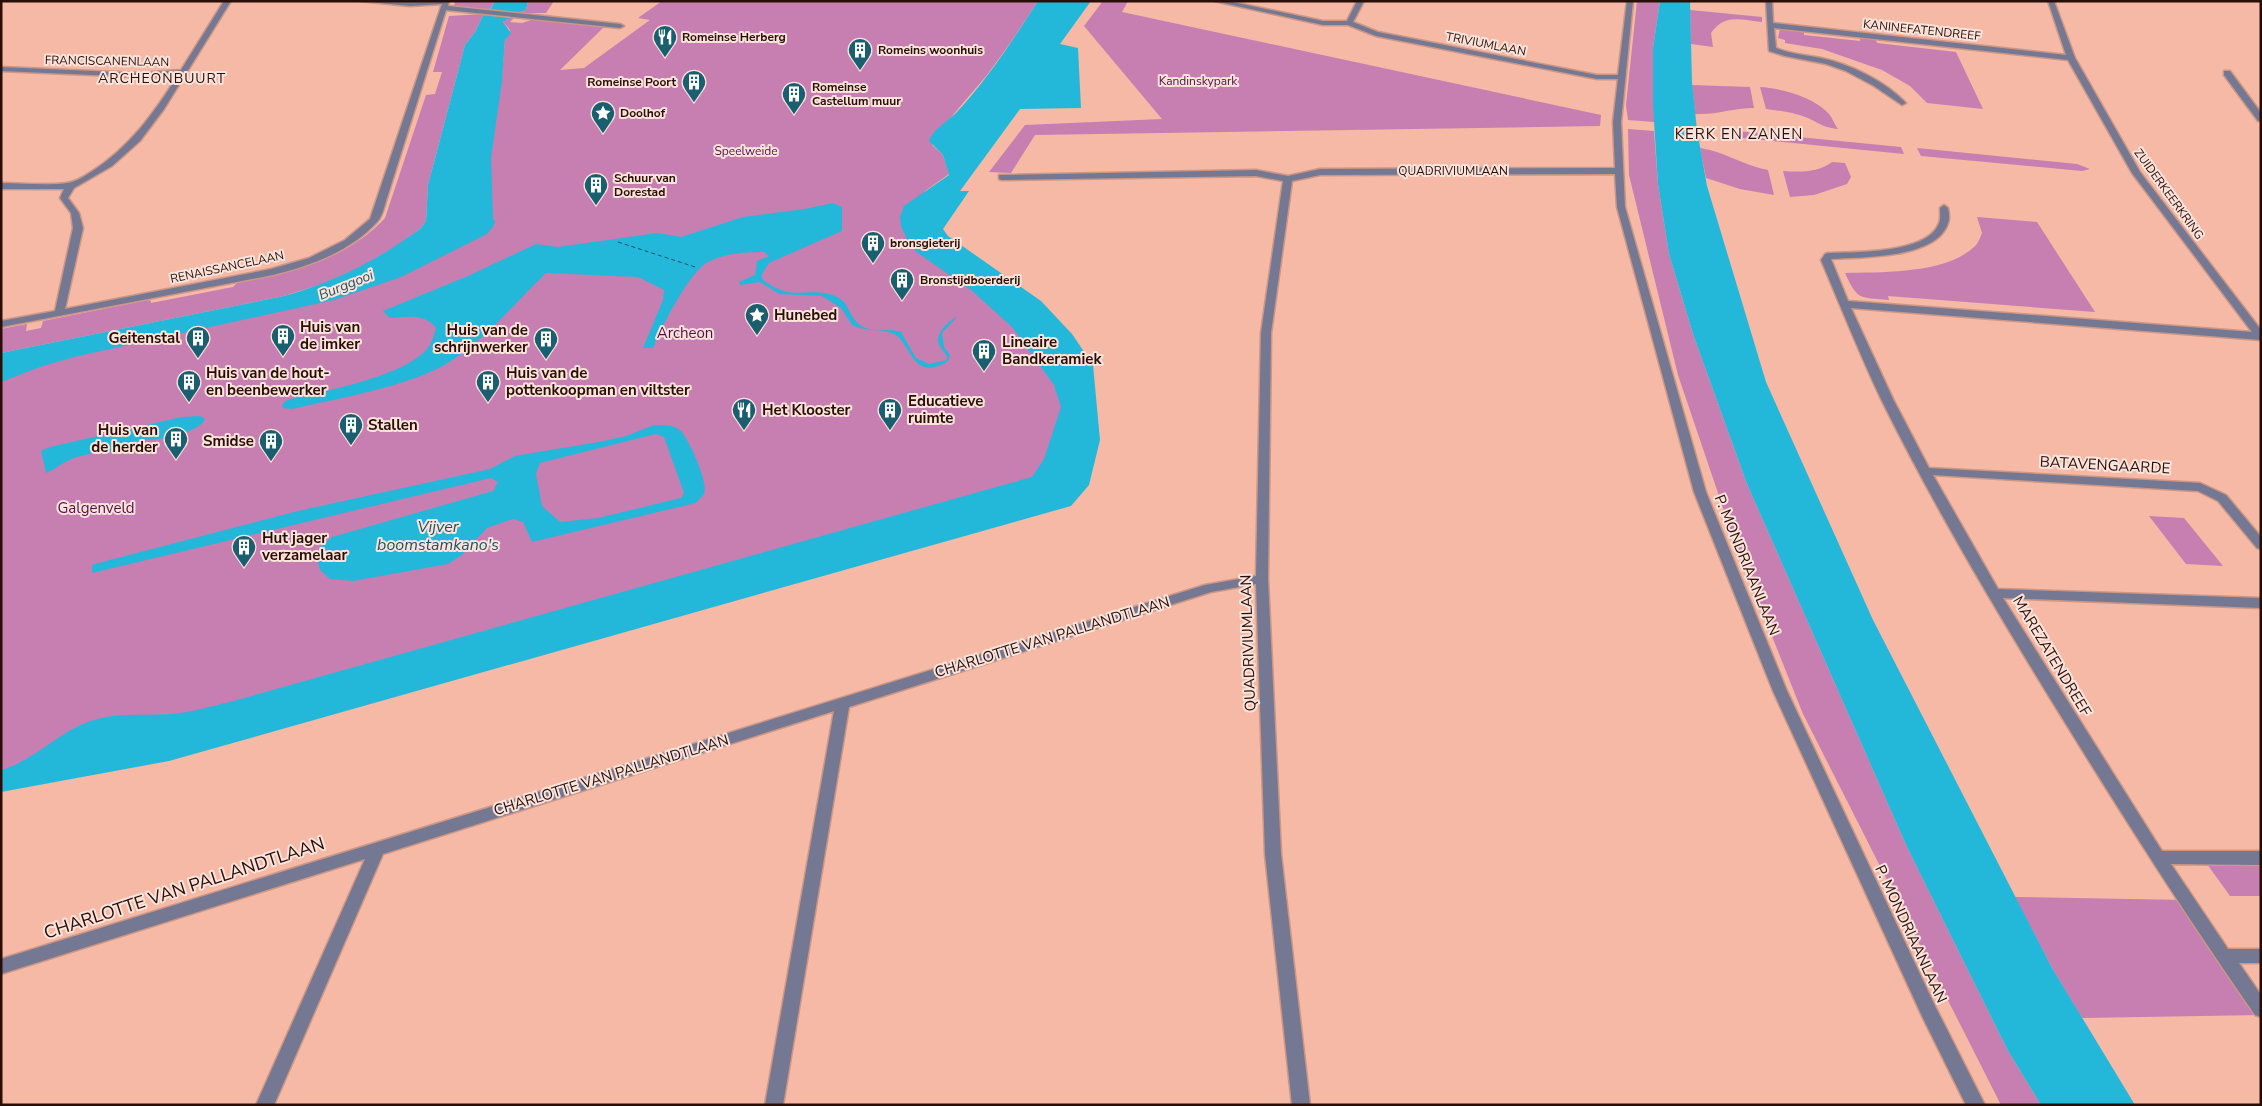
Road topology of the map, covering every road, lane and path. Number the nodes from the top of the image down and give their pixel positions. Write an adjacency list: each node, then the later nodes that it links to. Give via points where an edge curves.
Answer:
1 (228, 1): 14 (street)
2 (364, 1): 8 (street)
3 (1217, 1): 9 (street, TRIVIUMLAAN, via 1323,23)
4 (1361, 1): 9 (street)
5 (1630, 1): 16 (street, P. MONDRIAANLAAN)
6 (1769, 1): 10 (street)
7 (2050, 1): 12 (street, ZUIDERKEERKRING)
8 (445, 4): 11 (street, via 473,11); 26 (street, RENAISSANCELAAN, via 382,201 374,220 348,242 312,260 273,272)
9 (1349, 23): 16 (street, TRIVIUMLAAN, via 1376,34 1597,77)
10 (1770, 25): 12 (street, KANINEFATENDREEF); 17 (street, via 1772,49 1829,62 1859,74)
11 (620, 26)
12 (2072, 58): 28 (street, ZUIDERKEERKRING, via 2142,182)
13 (1, 69): 14 (street, FRANCISCANENLAAN, via 139,75)
14 (183, 72): 23 (street, via 152,123 129,149 96,175)
15 (2227, 73): 18 (street)
16 (1620, 77): 19 (street, P. MONDRIAANLAAN)
17 (1902, 103)
18 (2261, 119)
19 (1618, 171): 21 (street, QUADRIVIUMLAAN, via 1320,172); 45 (street, P. MONDRIAANLAAN, via 1621,207 1700,492 1780,691 1928,1010)
20 (1002, 176): 21 (street, QUADRIVIUMLAAN, via 1256,173)
21 (1288, 179): 31 (street, QUADRIVIUMLAAN, via 1266,333)
22 (1, 186): 23 (street)
23 (70, 186): 26 (street, via 64,198 75,213 78,228)
24 (1944, 208): 25 (street, MAREZATENDREEF, via 1942,230 1914,247 1874,254 1828,256 1826,260)
25 (1844, 304): 28 (street); 29 (street, MAREZATENDREEF, via 1896,418)
26 (58, 314): 27 (street, RENAISSANCELAAN)
27 (1, 324)
28 (2260, 336)
29 (1926, 471): 30 (street, BATAVENGAARDE, via 2200,487 2222,498); 32 (street, MAREZATENDREEF)
30 (2260, 544)
31 (1262, 579): 34 (street, CHARLOTTE VAN PALLANDTLAAN, via 1210,588); 44 (street, QUADRIVIUMLAAN, via 1273,854)
32 (1994, 593): 33 (street); 36 (street, MAREZATENDREEF, via 2057,700)
33 (2261, 603)
34 (843, 702): 35 (street, CHARLOTTE VAN PALLANDTLAAN); 43 (street)
35 (378, 848): 40 (street, CHARLOTTE VAN PALLANDTLAAN); 42 (street)
36 (2158, 857): 37 (street); 38 (street, MAREZATENDREEF)
37 (2261, 858)
38 (2222, 956): 39 (street); 41 (street, MAREZATENDREEF)
39 (2261, 956)
40 (1, 967)
41 (2261, 1009)
42 (265, 1105)
43 (774, 1105)
44 (1301, 1105)
45 (1976, 1105)

